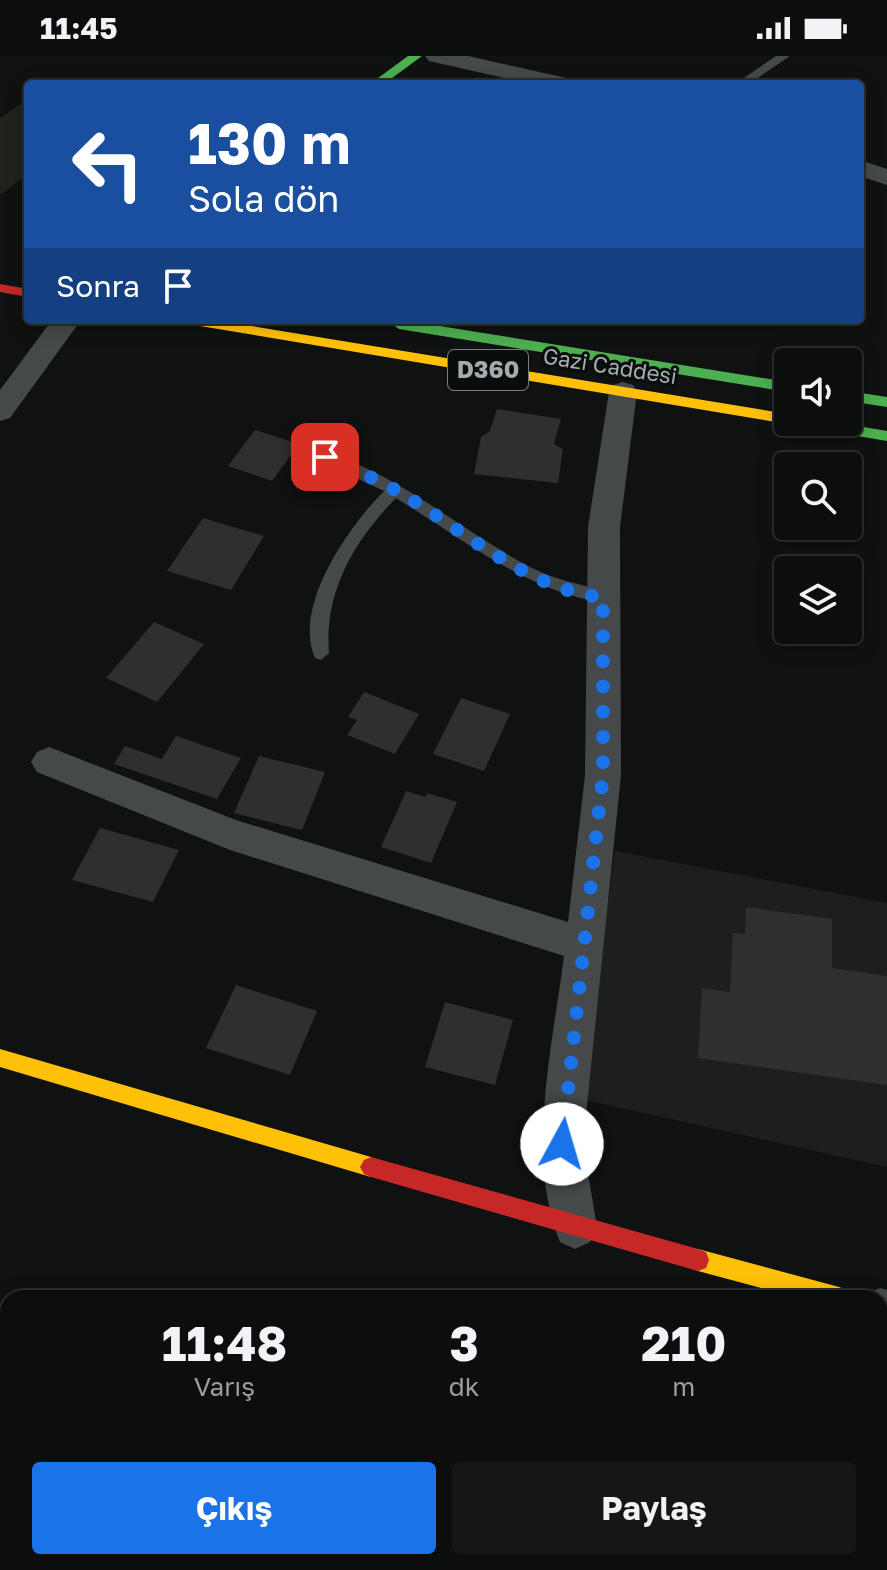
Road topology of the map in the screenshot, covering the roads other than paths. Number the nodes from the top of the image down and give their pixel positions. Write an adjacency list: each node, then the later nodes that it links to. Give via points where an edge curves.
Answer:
1 (416, 56): 4 (main road)
2 (437, 56): 5 (street)
3 (784, 56): 6 (lane)
4 (382, 80)
5 (545, 80)
6 (747, 80)
7 (864, 169): 8 (street)
8 (887, 177)
9 (0, 288): 10 (main road)
10 (24, 292)
11 (64, 324): 18 (street)
12 (212, 324): 15 (main road, Gazi Caddesi / D360)
13 (399, 324): 14 (main road, Gazi Caddesi / D360)
14 (774, 385)
15 (623, 392): 19 (main road, Gazi Caddesi / D360); 24 (street, via 604,527)
16 (862, 398): 17 (main road)
17 (887, 402)
18 (0, 411)
19 (774, 417)
20 (862, 432): 21 (main road)
21 (887, 436)
22 (325, 457): 23 (lane)
23 (395, 489): 24 (lane, via 542,582); 25 (lane, via 364,524 328,586 318,621)
24 (603, 597): 27 (street, via 603,775)
25 (321, 653)
26 (49, 762): 27 (street, via 230,834)
27 (584, 943): 29 (street, via 562,1144)
28 (0, 1058): 29 (main road)
29 (575, 1227): 30 (main road)
30 (809, 1290)

